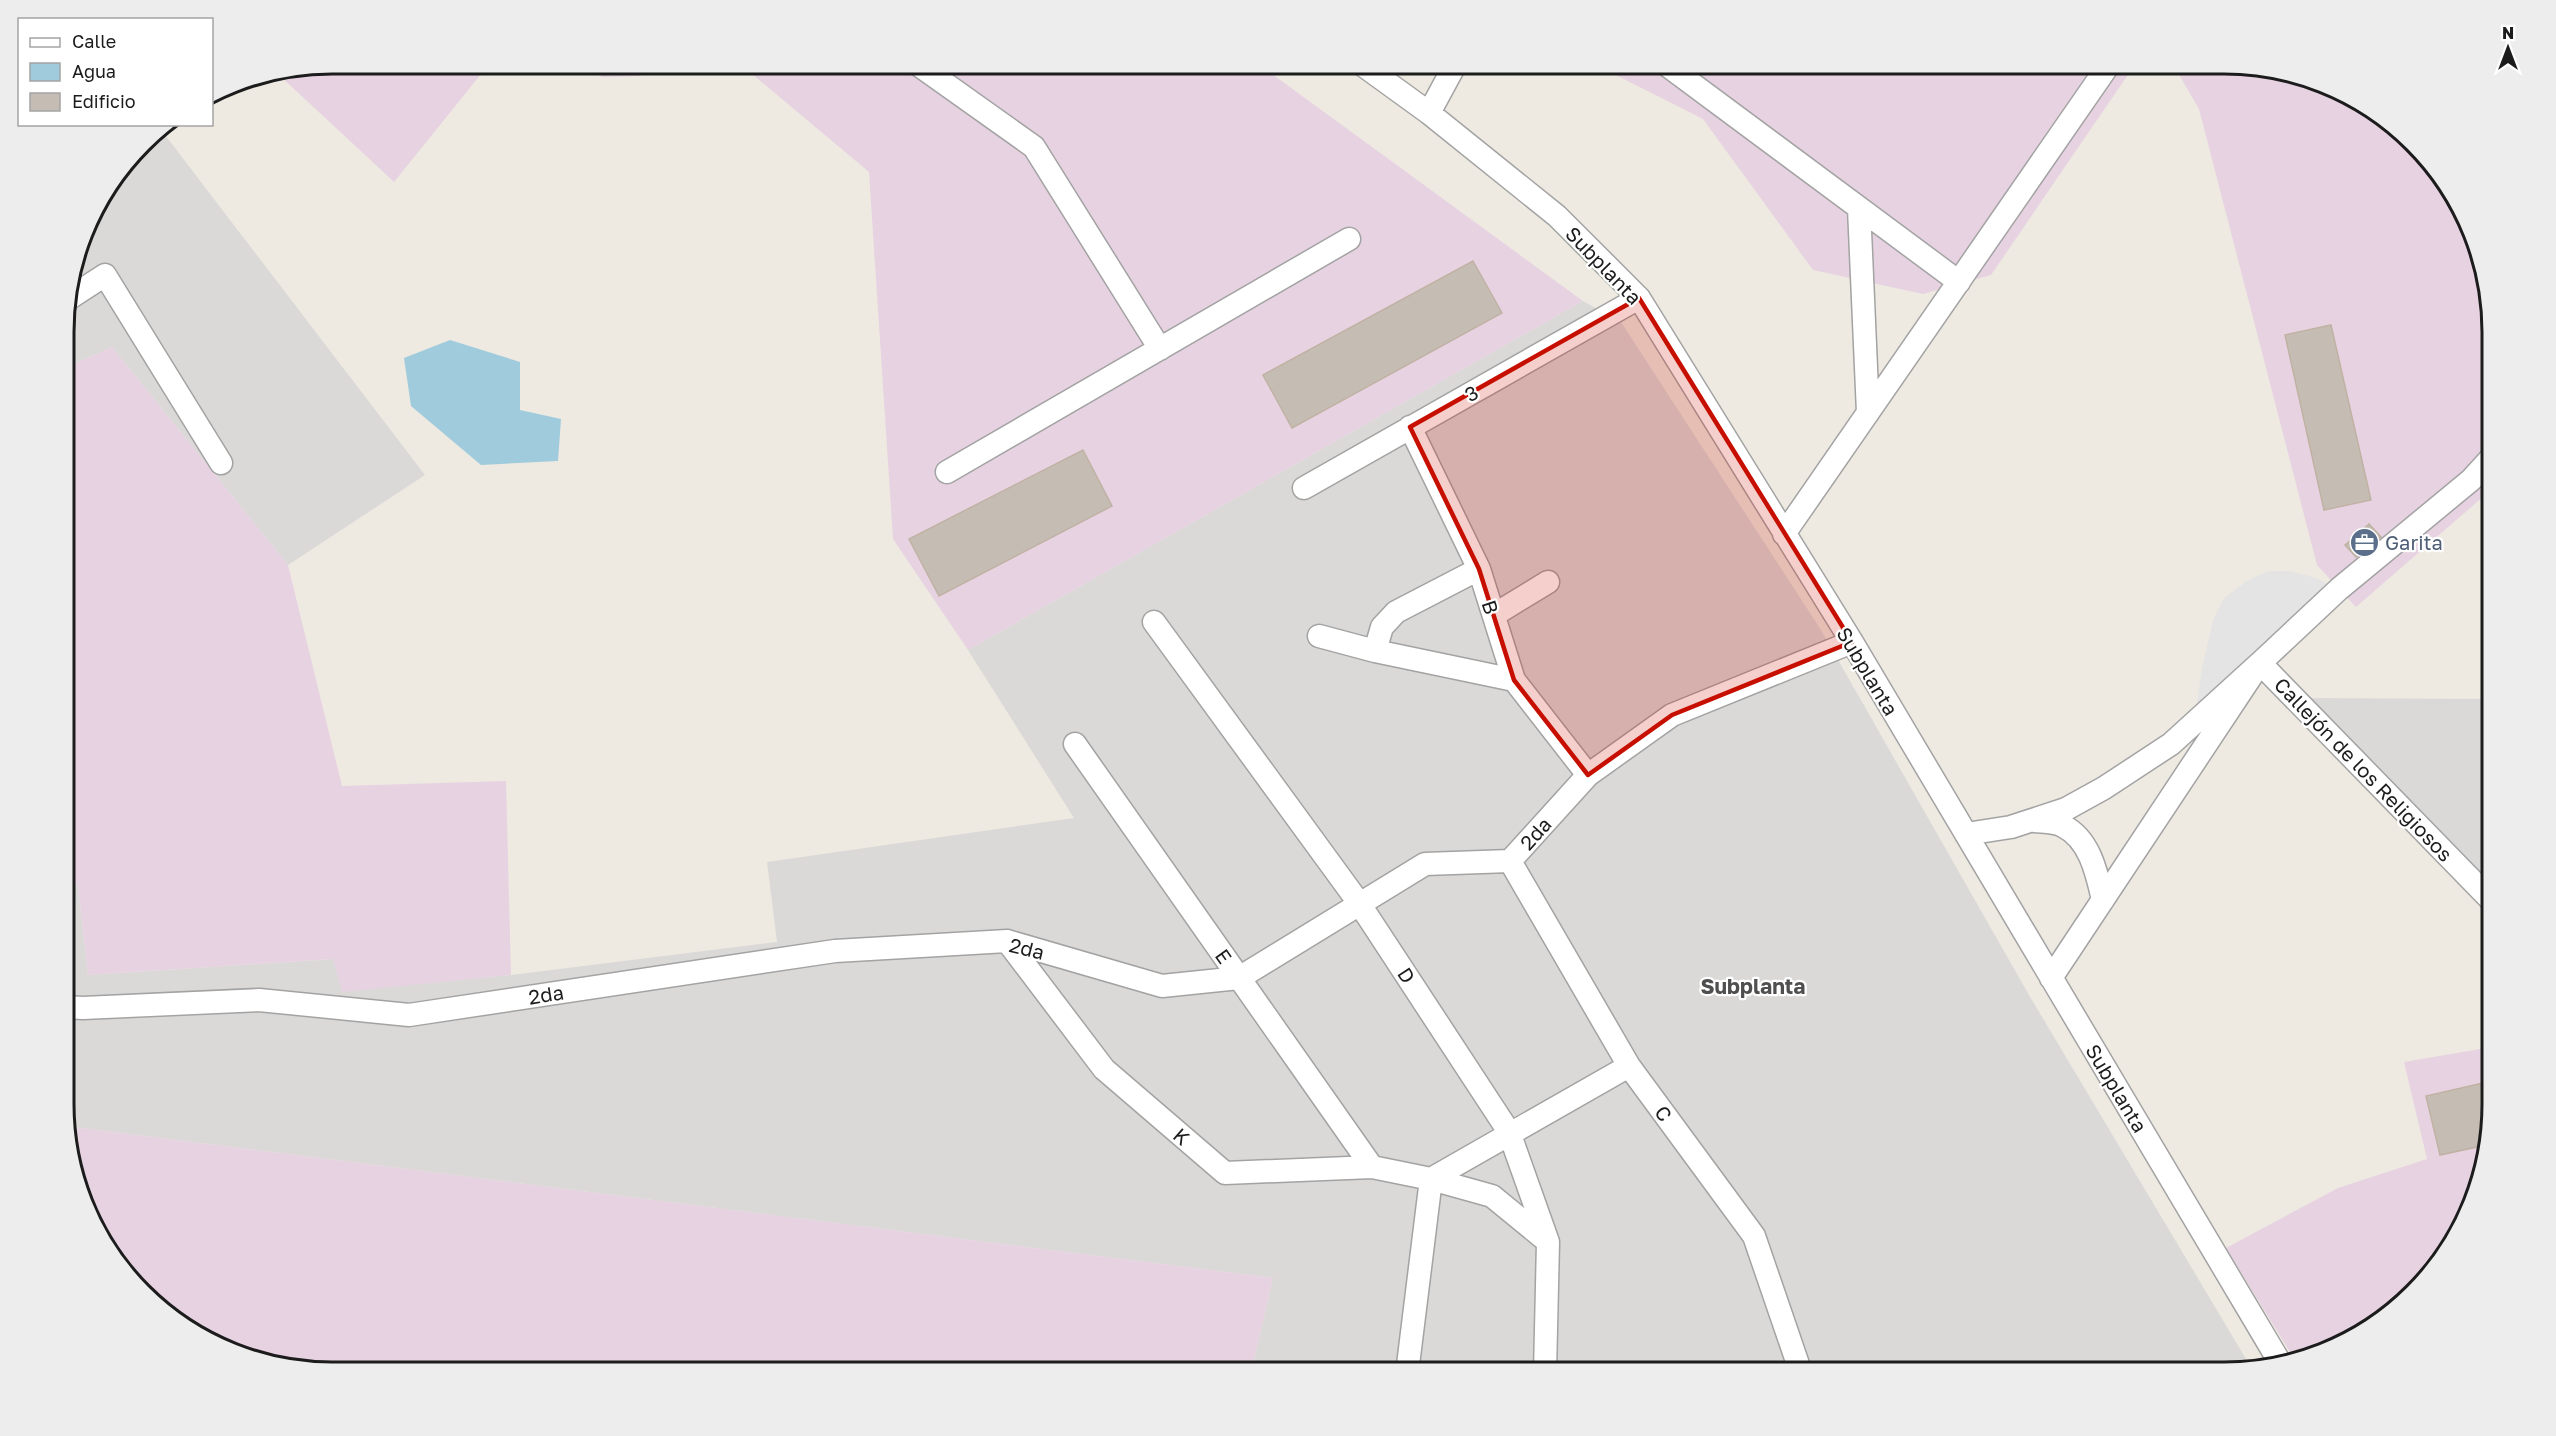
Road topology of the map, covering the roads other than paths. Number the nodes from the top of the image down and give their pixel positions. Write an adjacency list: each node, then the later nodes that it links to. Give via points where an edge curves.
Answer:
1 (931, 74): 12 (street, via 1034,147)
2 (1375, 74): 6 (street, Subplanta)
3 (1450, 74): 6 (street)
4 (1679, 74): 7 (street)
5 (2102, 74): 9 (street)
6 (1429, 113): 11 (street, Subplanta, via 1557,216)
7 (1859, 208): 9 (street); 13 (street)
8 (1349, 239): 12 (street)
9 (1959, 282): 13 (street)
10 (77, 294): 15 (street, via 105,275)
11 (1639, 298): 14 (street, 3); 19 (street, Subplanta)
12 (1160, 349): 17 (street)
13 (1868, 413): 19 (street)
14 (1410, 428): 18 (street, 3); 20 (street, B)
15 (221, 463)
16 (2482, 468): 27 (street)
17 (947, 472)
18 (1304, 488)
19 (1784, 534): 25 (street, Subplanta)
20 (1479, 569): 22 (street, B); 26 (street, via 1396,612 1382,627)
21 (1548, 582): 22 (street)
22 (1494, 615): 28 (street, B)
23 (1154, 622): 36 (street, D)
24 (1319, 636): 26 (street)
25 (1852, 642): 30 (street, 2da, via 1672,715); 32 (street, Subplanta)
26 (1375, 651): 28 (street)
27 (2260, 663): 31 (street, via 2171,744 2066,809); 34 (street, Callejón de los Religiosos); 35 (street)
28 (1514, 680): 30 (street, B)
29 (1075, 744): 38 (street, E)
30 (1588, 775): 33 (street, 2da)
31 (2032, 820): 32 (street); 35 (street, via 2063,826 2081,842 2094,865)
32 (1966, 834): 39 (street, Subplanta)
33 (1510, 861): 36 (street, 2da, via 1425,864); 41 (street, C)
34 (2482, 891)
35 (2103, 900): 39 (street)
36 (1359, 903): 38 (street, 2da); 42 (street, D)
37 (1007, 941): 38 (street, 2da, via 1162,986); 40 (street, 2da, via 835,951 409,1015 259,1000); 43 (street, K, via 1104,1069 1224,1173)
38 (1239, 978): 43 (street, E)
39 (2051, 978): 46 (street, Subplanta)
40 (74, 1008)
41 (1629, 1066): 42 (street); 49 (street, C, via 1754,1236)
42 (1510, 1134): 44 (street); 45 (street, D)
43 (1372, 1167): 44 (street, K)
44 (1431, 1179): 45 (street, K, via 1492,1196); 47 (street)
45 (1548, 1242): 48 (street, D)
46 (2277, 1358)
47 (1408, 1362)
48 (1545, 1362)
49 (1798, 1362)

